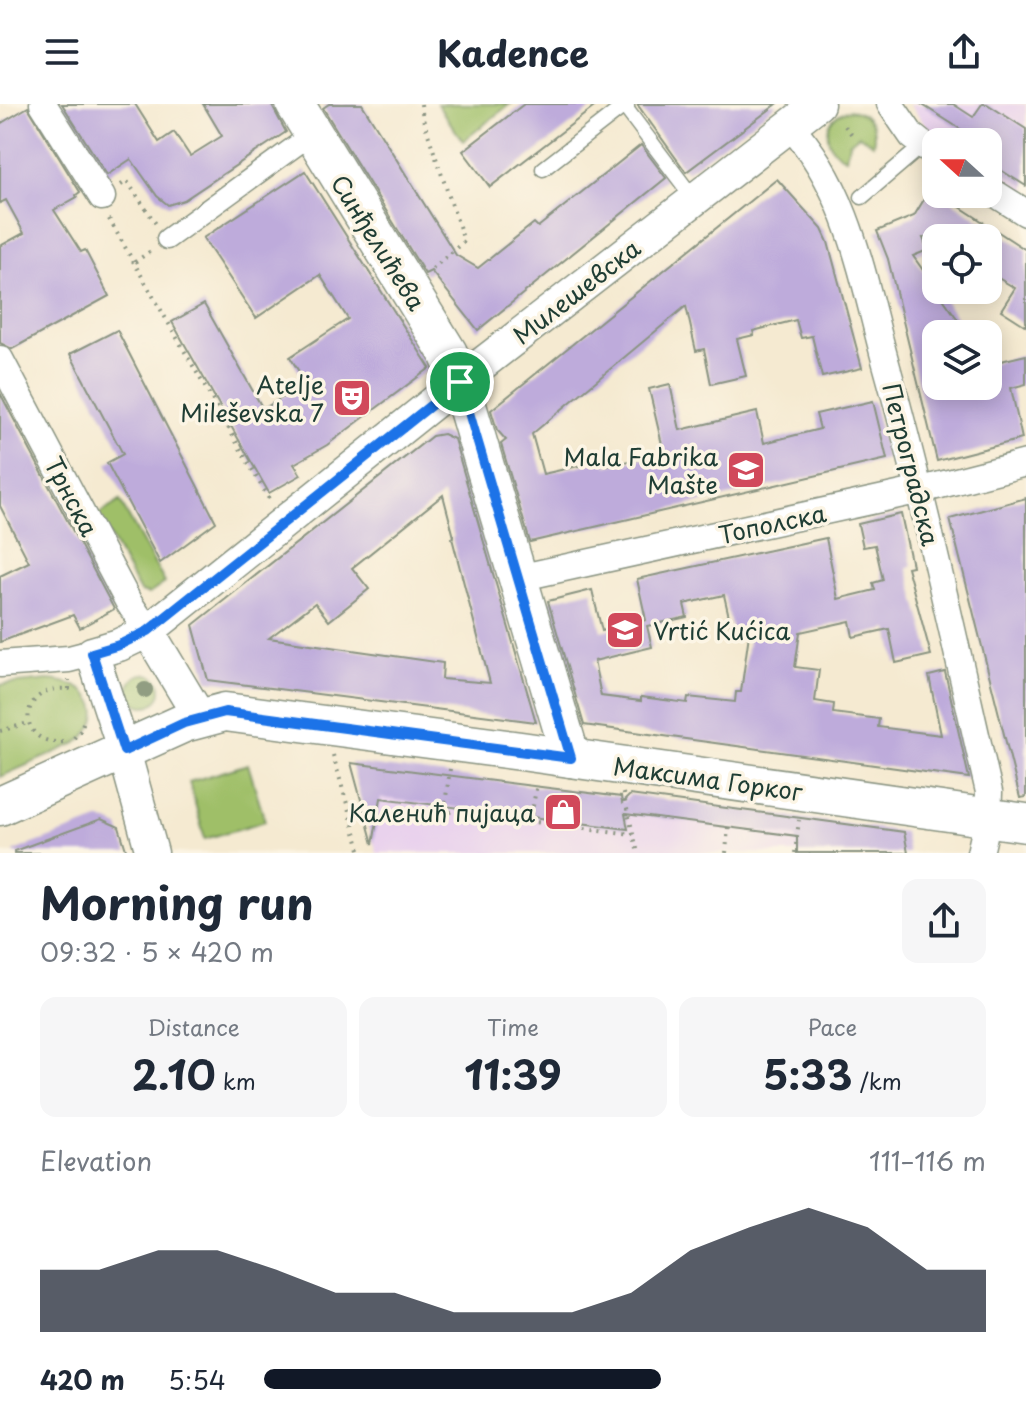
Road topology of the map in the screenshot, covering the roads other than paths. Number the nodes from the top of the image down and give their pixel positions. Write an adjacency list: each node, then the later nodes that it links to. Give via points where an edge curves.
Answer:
1 (43, 104): 10 (street)
2 (818, 104): 6 (street, Милешевска)
3 (890, 104): 7 (street)
4 (623, 105): 9 (lane); 13 (lane)
5 (304, 119): 15 (street); 17 (main road, Синђелићева, via 448,353)
6 (790, 126): 13 (street, Милешевска); 19 (street, Петроградска, via 808,145 845,211)
7 (922, 142)
8 (922, 155): 11 (lane)
9 (543, 169)
10 (102, 197)
11 (862, 197)
12 (1002, 198): 14 (street)
13 (694, 199): 17 (street, Милешевска)
14 (1026, 213)
15 (167, 239)
16 (0, 359): 21 (street, Трнска)
17 (460, 382): 20 (main road, Синђелићева); 21 (street, Милешевска)
18 (1026, 463): 19 (street, Тополска)
19 (921, 490): 20 (street, Тополска); 29 (street, Петроградска, via 989,792)
20 (518, 578): 26 (main road, Синђелићева)
21 (148, 631): 22 (street, Милешевска); 24 (street)
22 (81, 656): 23 (street); 25 (street)
23 (0, 664)
24 (200, 718): 25 (main road, Максима Горког); 26 (main road, Максима Горког, via 225,712)
25 (124, 751): 27 (main road, Максима Горког); 30 (street)
26 (571, 758): 29 (main road, Максима Горког)
27 (0, 806)
28 (1026, 823): 29 (main road, Максима Горког)
29 (984, 836)
30 (152, 853)

